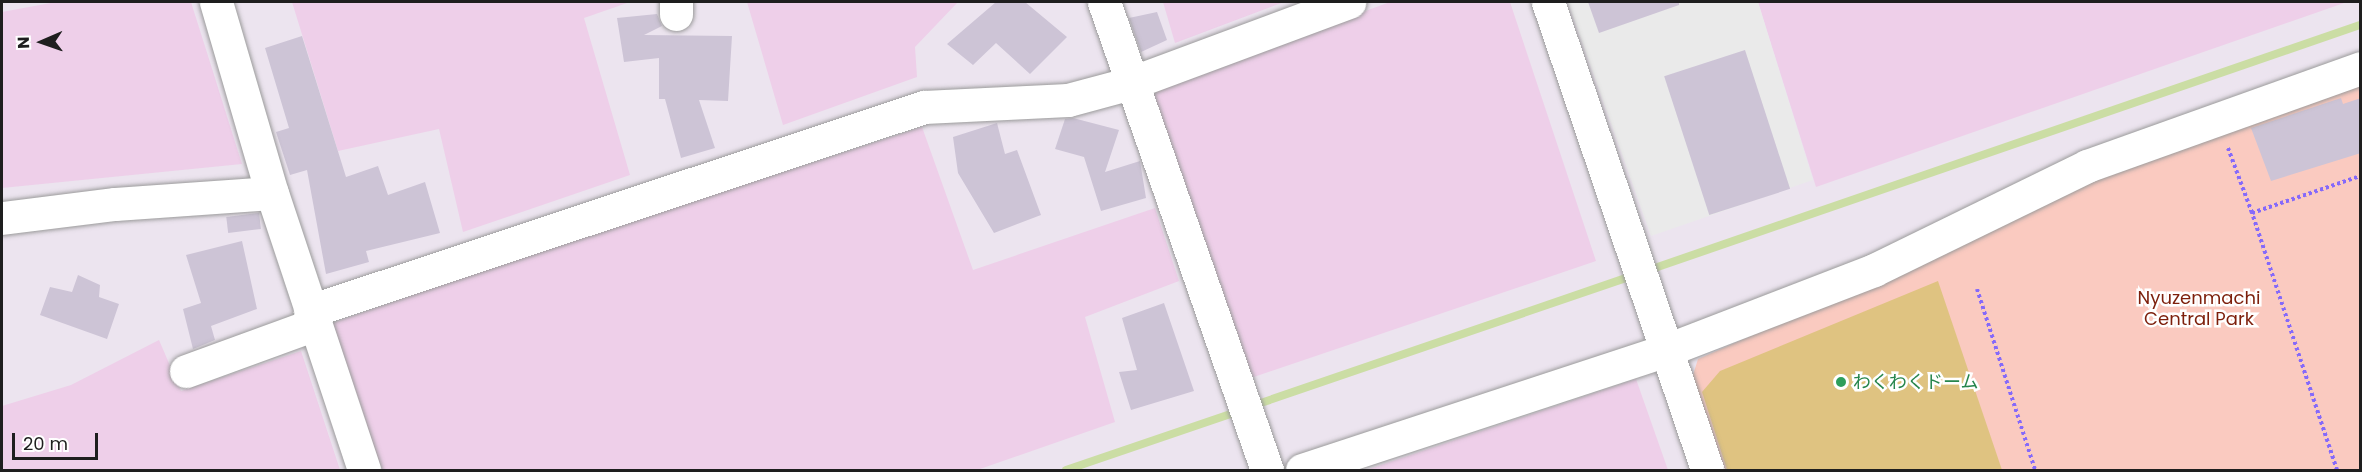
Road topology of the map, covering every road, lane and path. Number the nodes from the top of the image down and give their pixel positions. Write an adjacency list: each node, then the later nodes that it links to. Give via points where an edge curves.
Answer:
1 (216, 2): 9 (street)
2 (1104, 2): 6 (street)
3 (1349, 2): 6 (street)
4 (1548, 2): 14 (street)
5 (2361, 68): 14 (street, via 2087,165 1874,270)
6 (1131, 83): 13 (street, via 1068,100 924,107); 17 (street)
7 (2225, 139): 10 (path)
8 (2361, 176): 10 (path)
9 (272, 193): 11 (street, via 115,204); 13 (street)
10 (2252, 213): 21 (path)
11 (2, 218)
12 (1977, 289): 20 (path)
13 (313, 318): 15 (street); 16 (street)
14 (1667, 350): 18 (street); 19 (street)
15 (186, 371)
16 (364, 471)
17 (1267, 471)
18 (1302, 471)
19 (1707, 471)
20 (2035, 471)
21 (2337, 471)

